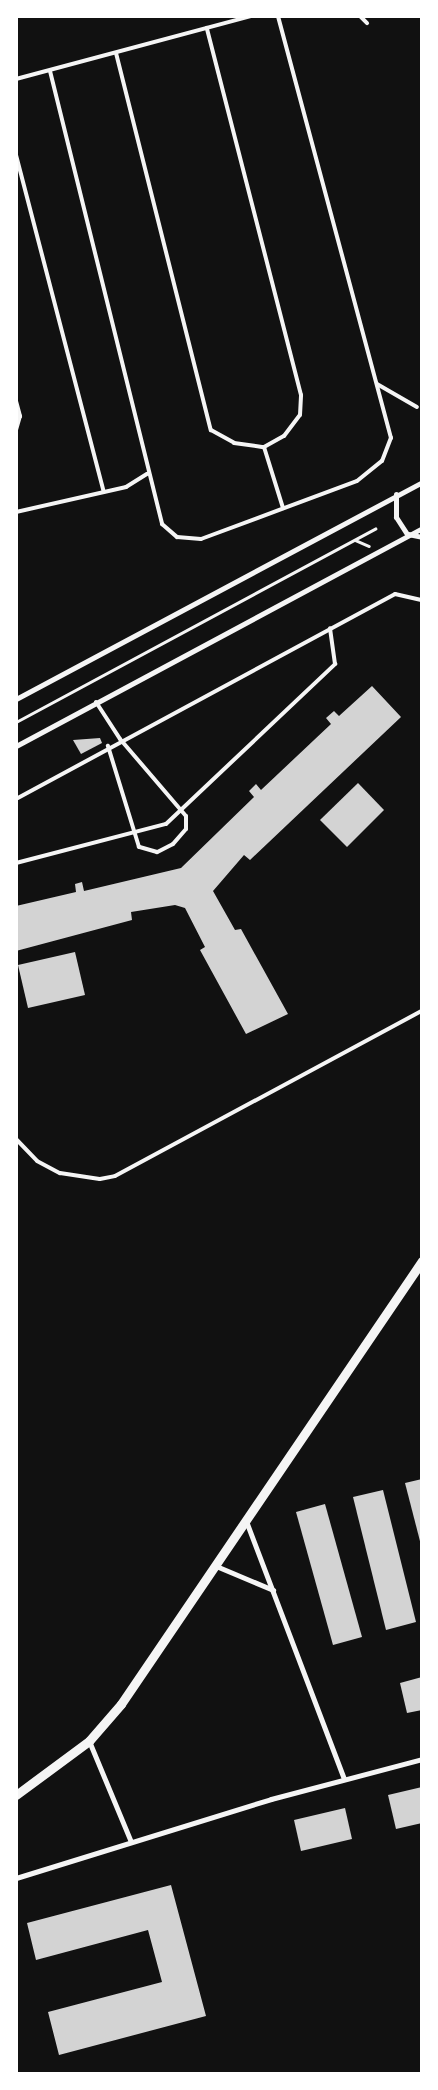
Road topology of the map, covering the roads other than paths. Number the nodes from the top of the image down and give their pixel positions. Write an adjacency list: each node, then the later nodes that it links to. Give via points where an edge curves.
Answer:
1 (252, 16): 5 (lane)
2 (278, 16): 10 (lane)
3 (360, 16): 4 (lane)
4 (368, 23)
5 (207, 28): 6 (lane); 14 (lane, via 301,395 300,415 284,436)
6 (116, 53): 7 (lane); 14 (lane, via 211,430 234,443)
7 (50, 70): 8 (lane); 15 (lane)
8 (16, 80)
9 (16, 155): 17 (lane)
10 (376, 384): 12 (lane); 19 (lane, via 391,438 382,461 357,481)
11 (16, 401): 13 (lane, via 20,416)
12 (417, 407)
13 (16, 430)
14 (264, 447): 19 (lane)
15 (147, 474): 17 (lane, via 134,484); 19 (lane, via 162,524 177,537 201,539)
16 (422, 482): 18 (street)
17 (104, 492): 20 (lane)
18 (396, 494): 22 (street, via 396,517); 26 (street)
19 (283, 508)
20 (16, 512)
21 (422, 528): 22 (street)
22 (407, 534): 23 (street); 27 (street)
23 (422, 537)
24 (422, 600): 25 (lane, via 395,594)
25 (330, 628): 28 (lane); 32 (lane, via 335,664 166,824)
26 (16, 700)
27 (96, 702): 28 (lane); 29 (street)
28 (120, 739): 30 (lane); 30 (lane, via 187,822 173,844 146,852 131,826)
29 (16, 746)
30 (108, 746): 31 (lane)
31 (16, 798)
32 (16, 863)
33 (422, 1011): 34 (lane, via 115,1176 100,1180 60,1173 37,1161)
34 (16, 1139)
35 (422, 1261): 36 (street)
36 (246, 1521): 37 (street); 38 (street)
37 (216, 1566): 38 (street); 39 (street, via 121,1704)
38 (273, 1590): 41 (street)
39 (89, 1741): 42 (street); 43 (street)
40 (422, 1759): 41 (street)
41 (344, 1780): 43 (street)
42 (16, 1795)
43 (131, 1842): 44 (street)
44 (16, 1878)

